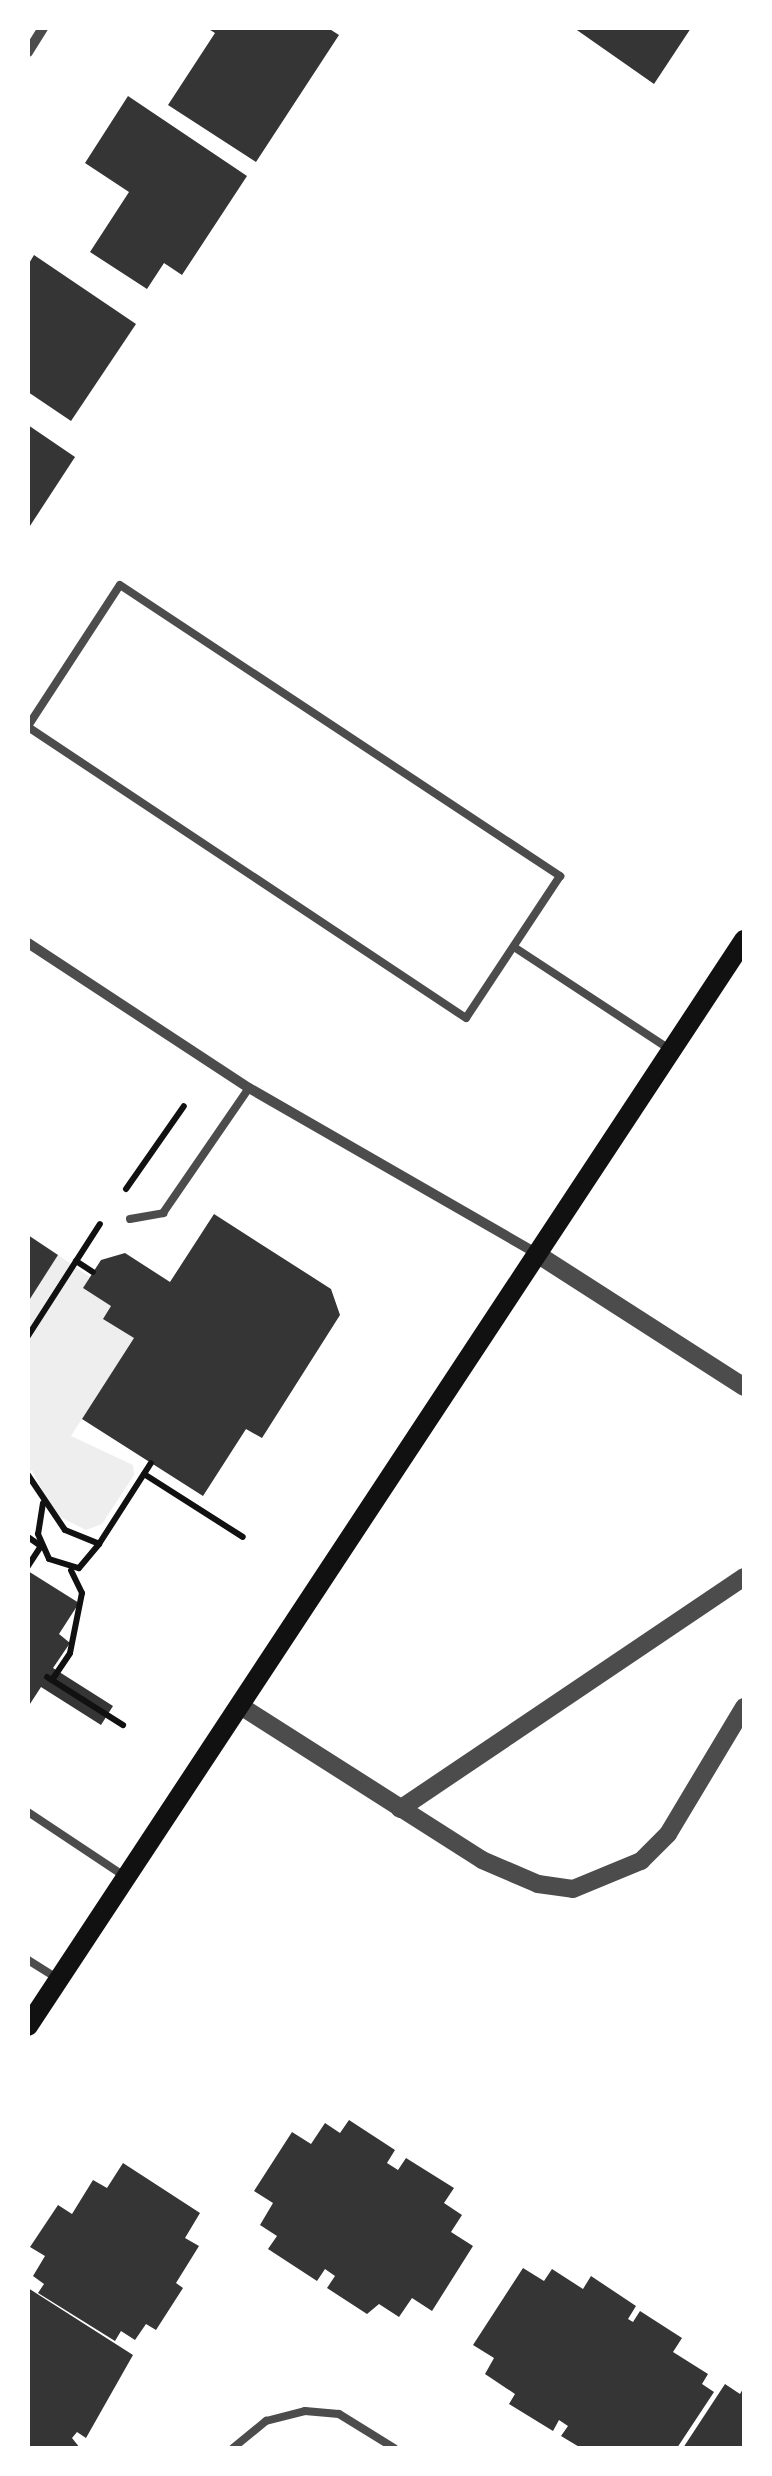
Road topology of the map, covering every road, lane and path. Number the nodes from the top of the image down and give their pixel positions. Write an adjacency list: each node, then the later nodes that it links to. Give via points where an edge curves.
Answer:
1 (43, 28): 2 (street)
2 (28, 52)
3 (28, 727): 6 (lane, via 466,1018); 6 (lane, via 120,585 560,876)
4 (744, 940): 7 (main road)
5 (28, 944): 8 (street)
6 (514, 947): 7 (lane)
7 (672, 1050): 13 (main road)
8 (249, 1088): 11 (lane, via 163,1214); 13 (street)
9 (184, 1106): 10 (path)
10 (147, 1163)
11 (130, 1219)
12 (102, 1220): 14 (path)
13 (537, 1254): 18 (street); 30 (main road)
14 (76, 1261): 15 (path); 16 (path)
15 (93, 1272)
16 (31, 1324): 17 (path)
17 (28, 1336)
18 (744, 1388)
19 (151, 1463): 21 (path)
20 (28, 1474): 22 (path)
21 (144, 1474): 23 (path); 25 (path)
22 (44, 1501): 25 (path, via 65,1530); 26 (path)
23 (243, 1537)
24 (28, 1538): 26 (path)
25 (100, 1544): 28 (path, via 86,1565)
26 (41, 1546): 27 (path); 28 (path, via 49,1559)
27 (28, 1566)
28 (70, 1569): 32 (path, via 82,1593 70,1653 50,1679)
29 (744, 1577): 33 (street)
30 (240, 1705): 33 (street); 35 (main road)
31 (744, 1707): 33 (street, via 668,1834 641,1860 573,1889 538,1884 482,1860)
32 (123, 1725)
33 (400, 1809)
34 (28, 1812): 35 (lane)
35 (126, 1877): 37 (main road)
36 (28, 1960): 37 (lane)
37 (59, 1979): 38 (main road)
38 (28, 2026)
39 (234, 2448): 40 (lane, via 266,2421 305,2410 339,2414)
40 (394, 2448)

